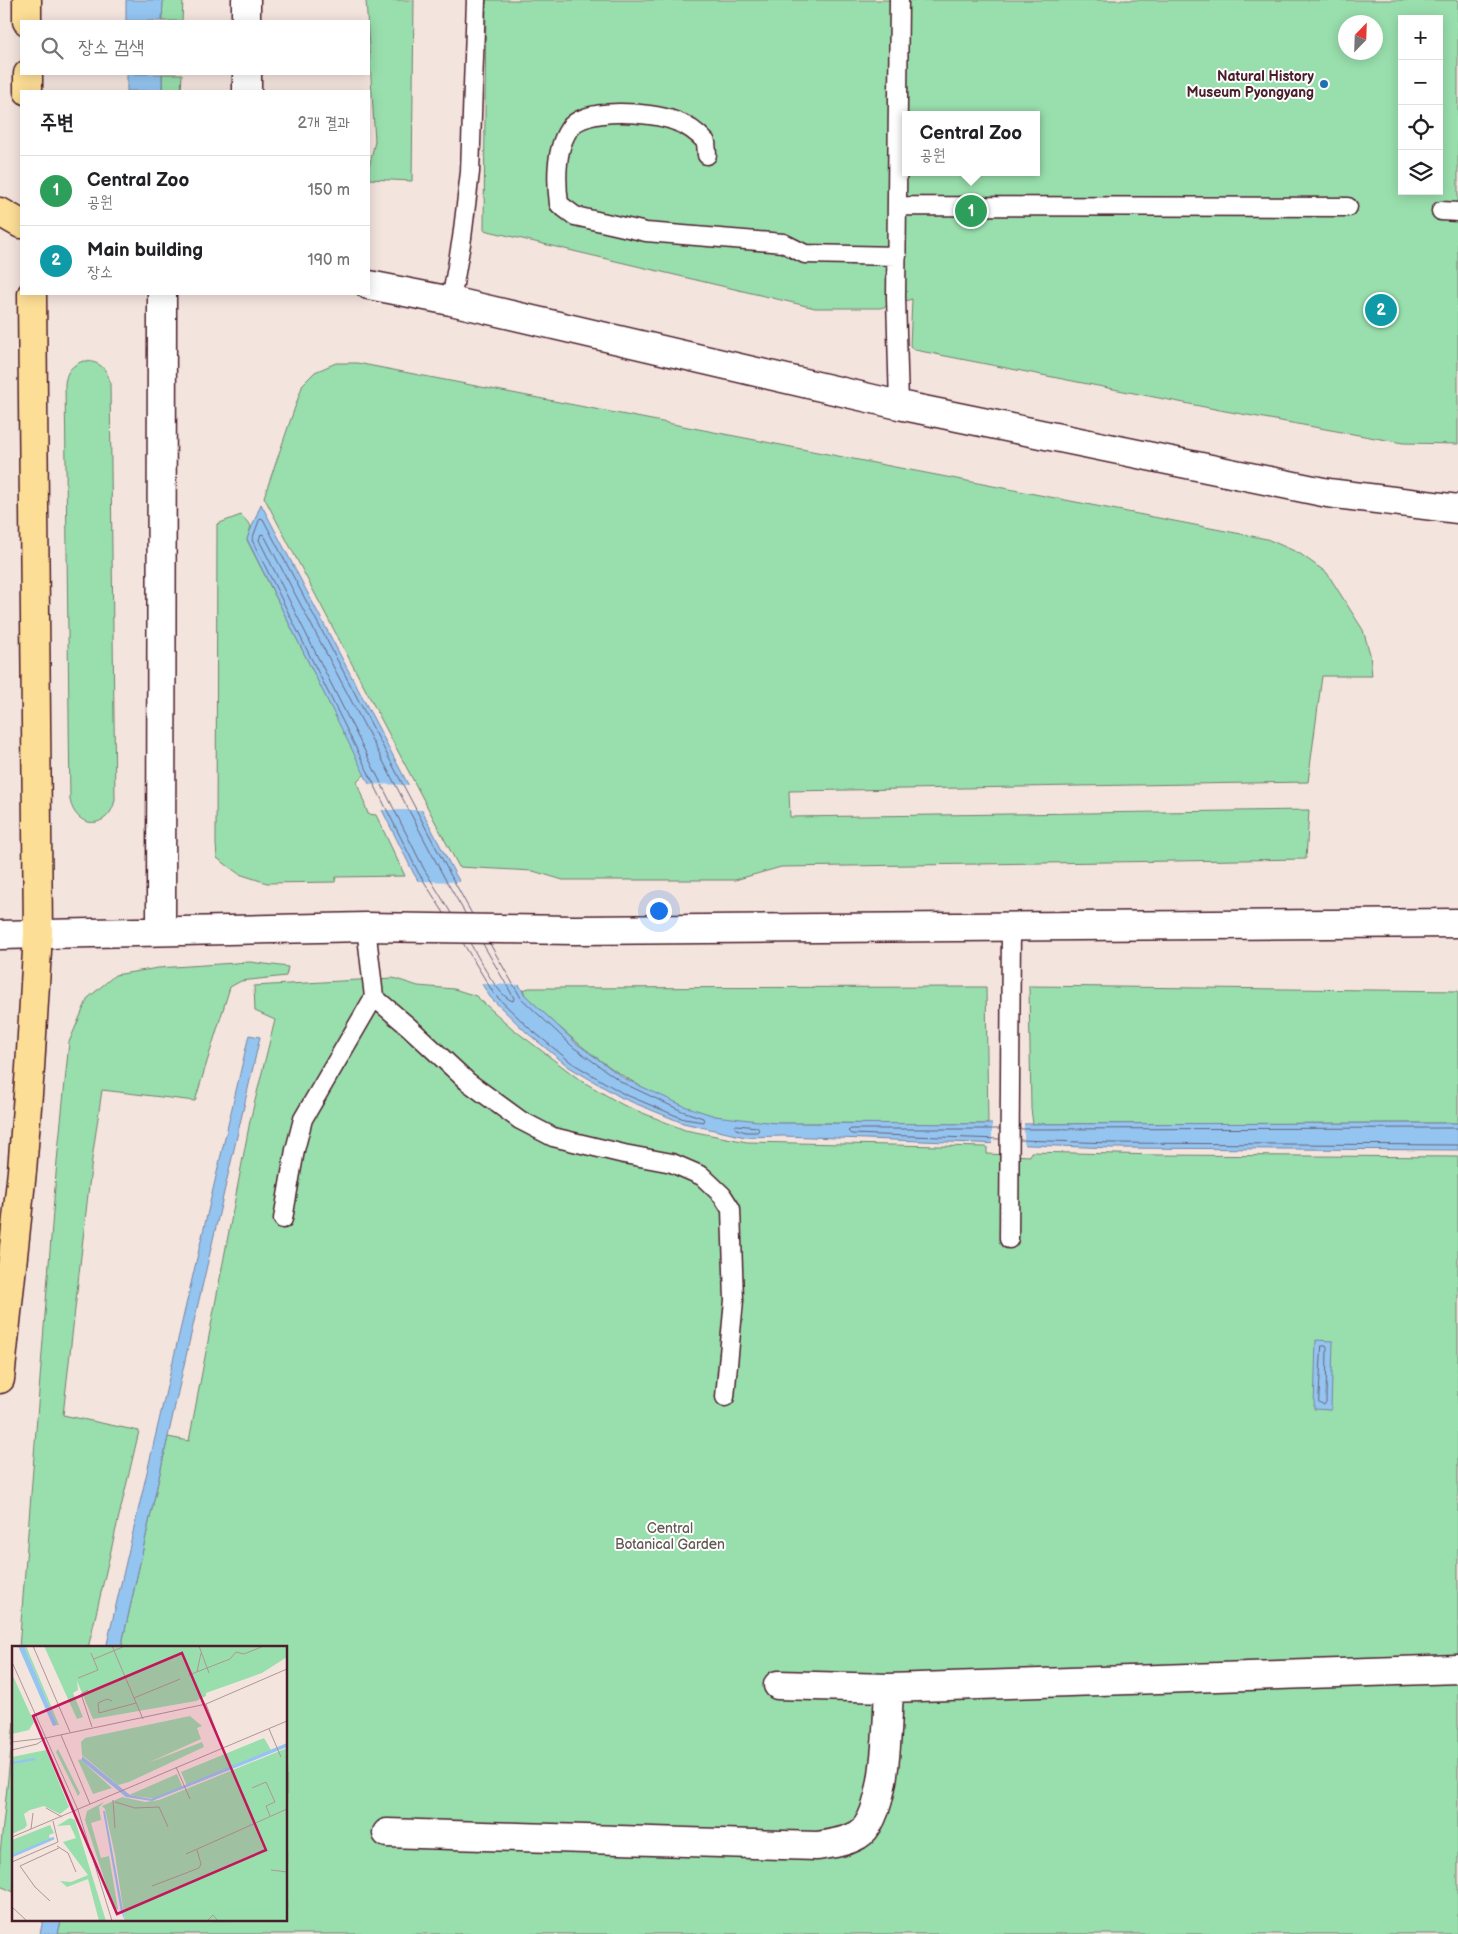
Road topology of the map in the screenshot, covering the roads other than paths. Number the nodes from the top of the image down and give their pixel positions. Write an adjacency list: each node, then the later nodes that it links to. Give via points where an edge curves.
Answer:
1 (27, 0): 5 (main road)
2 (246, 0): 6 (street)
3 (476, 0): 22 (lane, via 470,172)
4 (899, 0): 12 (lane)
5 (27, 20)
6 (246, 20)
7 (28, 75): 9 (main road)
8 (247, 75): 10 (street)
9 (28, 90)
10 (247, 90)
11 (707, 155): 18 (lane, via 706,142 696,132 674,120 600,113 582,118 569,128 560,147 556,183 559,204 575,216 646,232 783,243 805,254)
12 (898, 206): 13 (lane); 18 (lane)
13 (1348, 207)
14 (0, 212): 15 (main road)
15 (20, 223)
16 (20, 232): 17 (main road)
17 (0, 235)
18 (898, 256): 23 (lane, via 896,297)
19 (370, 285): 22 (street)
20 (32, 295): 29 (main road)
21 (162, 295): 28 (street)
22 (451, 301): 23 (street)
23 (900, 405): 24 (street, via 1328,493)
24 (1458, 509)
25 (1458, 923): 26 (street)
26 (1010, 926): 27 (street, via 575,930); 33 (lane)
27 (369, 927): 28 (street); 31 (lane)
28 (161, 931): 29 (street)
29 (38, 934): 30 (street); 34 (main road, via 22,1171)
30 (0, 935)
31 (374, 997): 32 (lane, via 303,1119); 35 (lane, via 468,1082 520,1120 553,1137 672,1163 702,1176 722,1195 732,1209 734,1300)
32 (283, 1219)
33 (1009, 1239)
34 (0, 1379)
35 (725, 1397)
36 (1458, 1670): 38 (street)
37 (778, 1685): 38 (street)
38 (889, 1688): 39 (street, via 884,1766 873,1817 859,1834 839,1842 817,1846)
39 (387, 1833)

